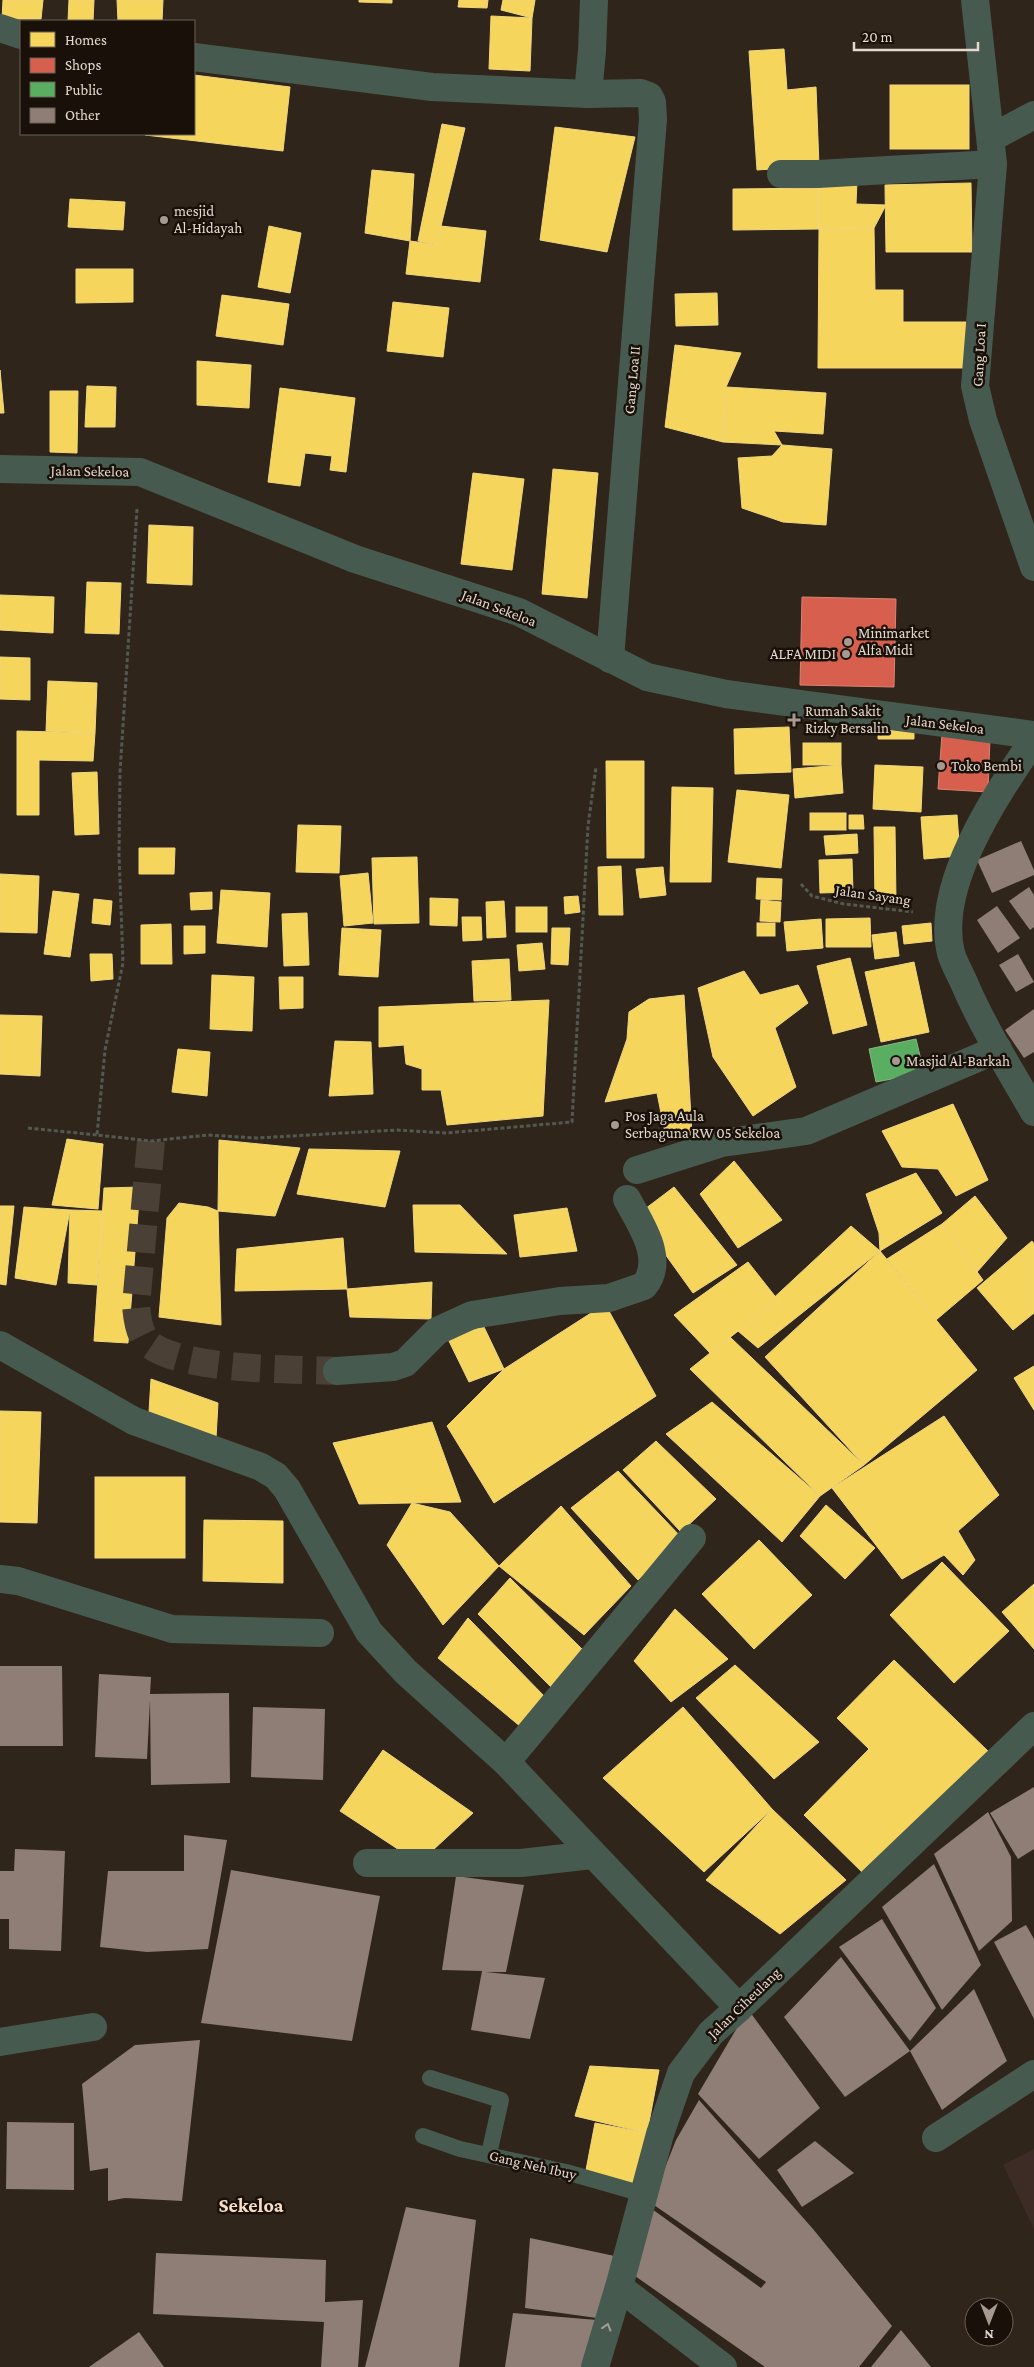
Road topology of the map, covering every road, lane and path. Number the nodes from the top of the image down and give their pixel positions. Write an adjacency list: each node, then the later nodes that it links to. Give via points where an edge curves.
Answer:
1 (594, 0): 6 (street)
2 (975, 0): 8 (street, Gang Loa I)
3 (0, 28): 4 (street)
4 (20, 35)
5 (195, 57): 6 (street, via 432,88)
6 (588, 94): 13 (street, Gang Loa II, via 641,93 649,96 653,119)
7 (1034, 115): 8 (street)
8 (992, 151): 9 (street, via 818,174); 12 (street, Gang Loa I, via 975,386 983,420)
9 (781, 174)
10 (0, 469): 11 (street, Jalan Sekeloa)
11 (140, 472): 13 (street, Jalan Sekeloa, via 355,560 519,612); 22 (path, via 120,772 119,854 124,963 105,1050)
12 (1034, 567)
13 (610, 659): 14 (street, Jalan Sekeloa, via 647,677 726,694)
14 (1034, 735)
15 (1034, 739): 18 (street, via 1004,783 964,858)
16 (596, 768): 22 (path, via 588,826 572,1122 446,1133 397,1130 256,1138 208,1135 151,1141)
17 (801, 884): 18 (path, Jalan Sayang, via 812,896 844,904)
18 (949, 914): 19 (street, via 951,954 974,1007)
19 (998, 1049): 20 (street); 23 (street, via 806,1131 722,1143)
20 (1034, 1112)
21 (28, 1128): 22 (path)
22 (97, 1135)
23 (637, 1170)
24 (627, 1199): 26 (street, via 650,1244 652,1271 644,1286 610,1298 560,1301 472,1315 437,1331 405,1363)
25 (0, 1345): 31 (street, via 134,1421 261,1467 276,1476 287,1489 369,1632 406,1672)
26 (337, 1372)
27 (692, 1538): 31 (street)
28 (0, 1579): 29 (street, via 172,1629)
29 (320, 1634)
30 (1034, 1726): 34 (street, Jalan Ciheulang)
31 (506, 1762): 32 (street)
32 (592, 1855): 33 (street, via 521,1863); 34 (street)
33 (367, 1863)
34 (739, 2008): 42 (street, Jalan Ciheulang, via 711,2033 681,2073)
35 (93, 2028): 36 (street)
36 (0, 2042)
37 (1034, 2074): 40 (street)
38 (430, 2078): 41 (lane, via 501,2100)
39 (423, 2136): 41 (lane, Gang Neh Ibuy)
40 (936, 2138)
41 (489, 2154): 42 (lane, Gang Neh Ibuy)
42 (643, 2194): 43 (street, Jalan Ciheulang)
43 (619, 2287): 44 (street, Jalan Ciheulang, one-way to 43); 45 (street)
44 (595, 2367)
45 (723, 2367)

